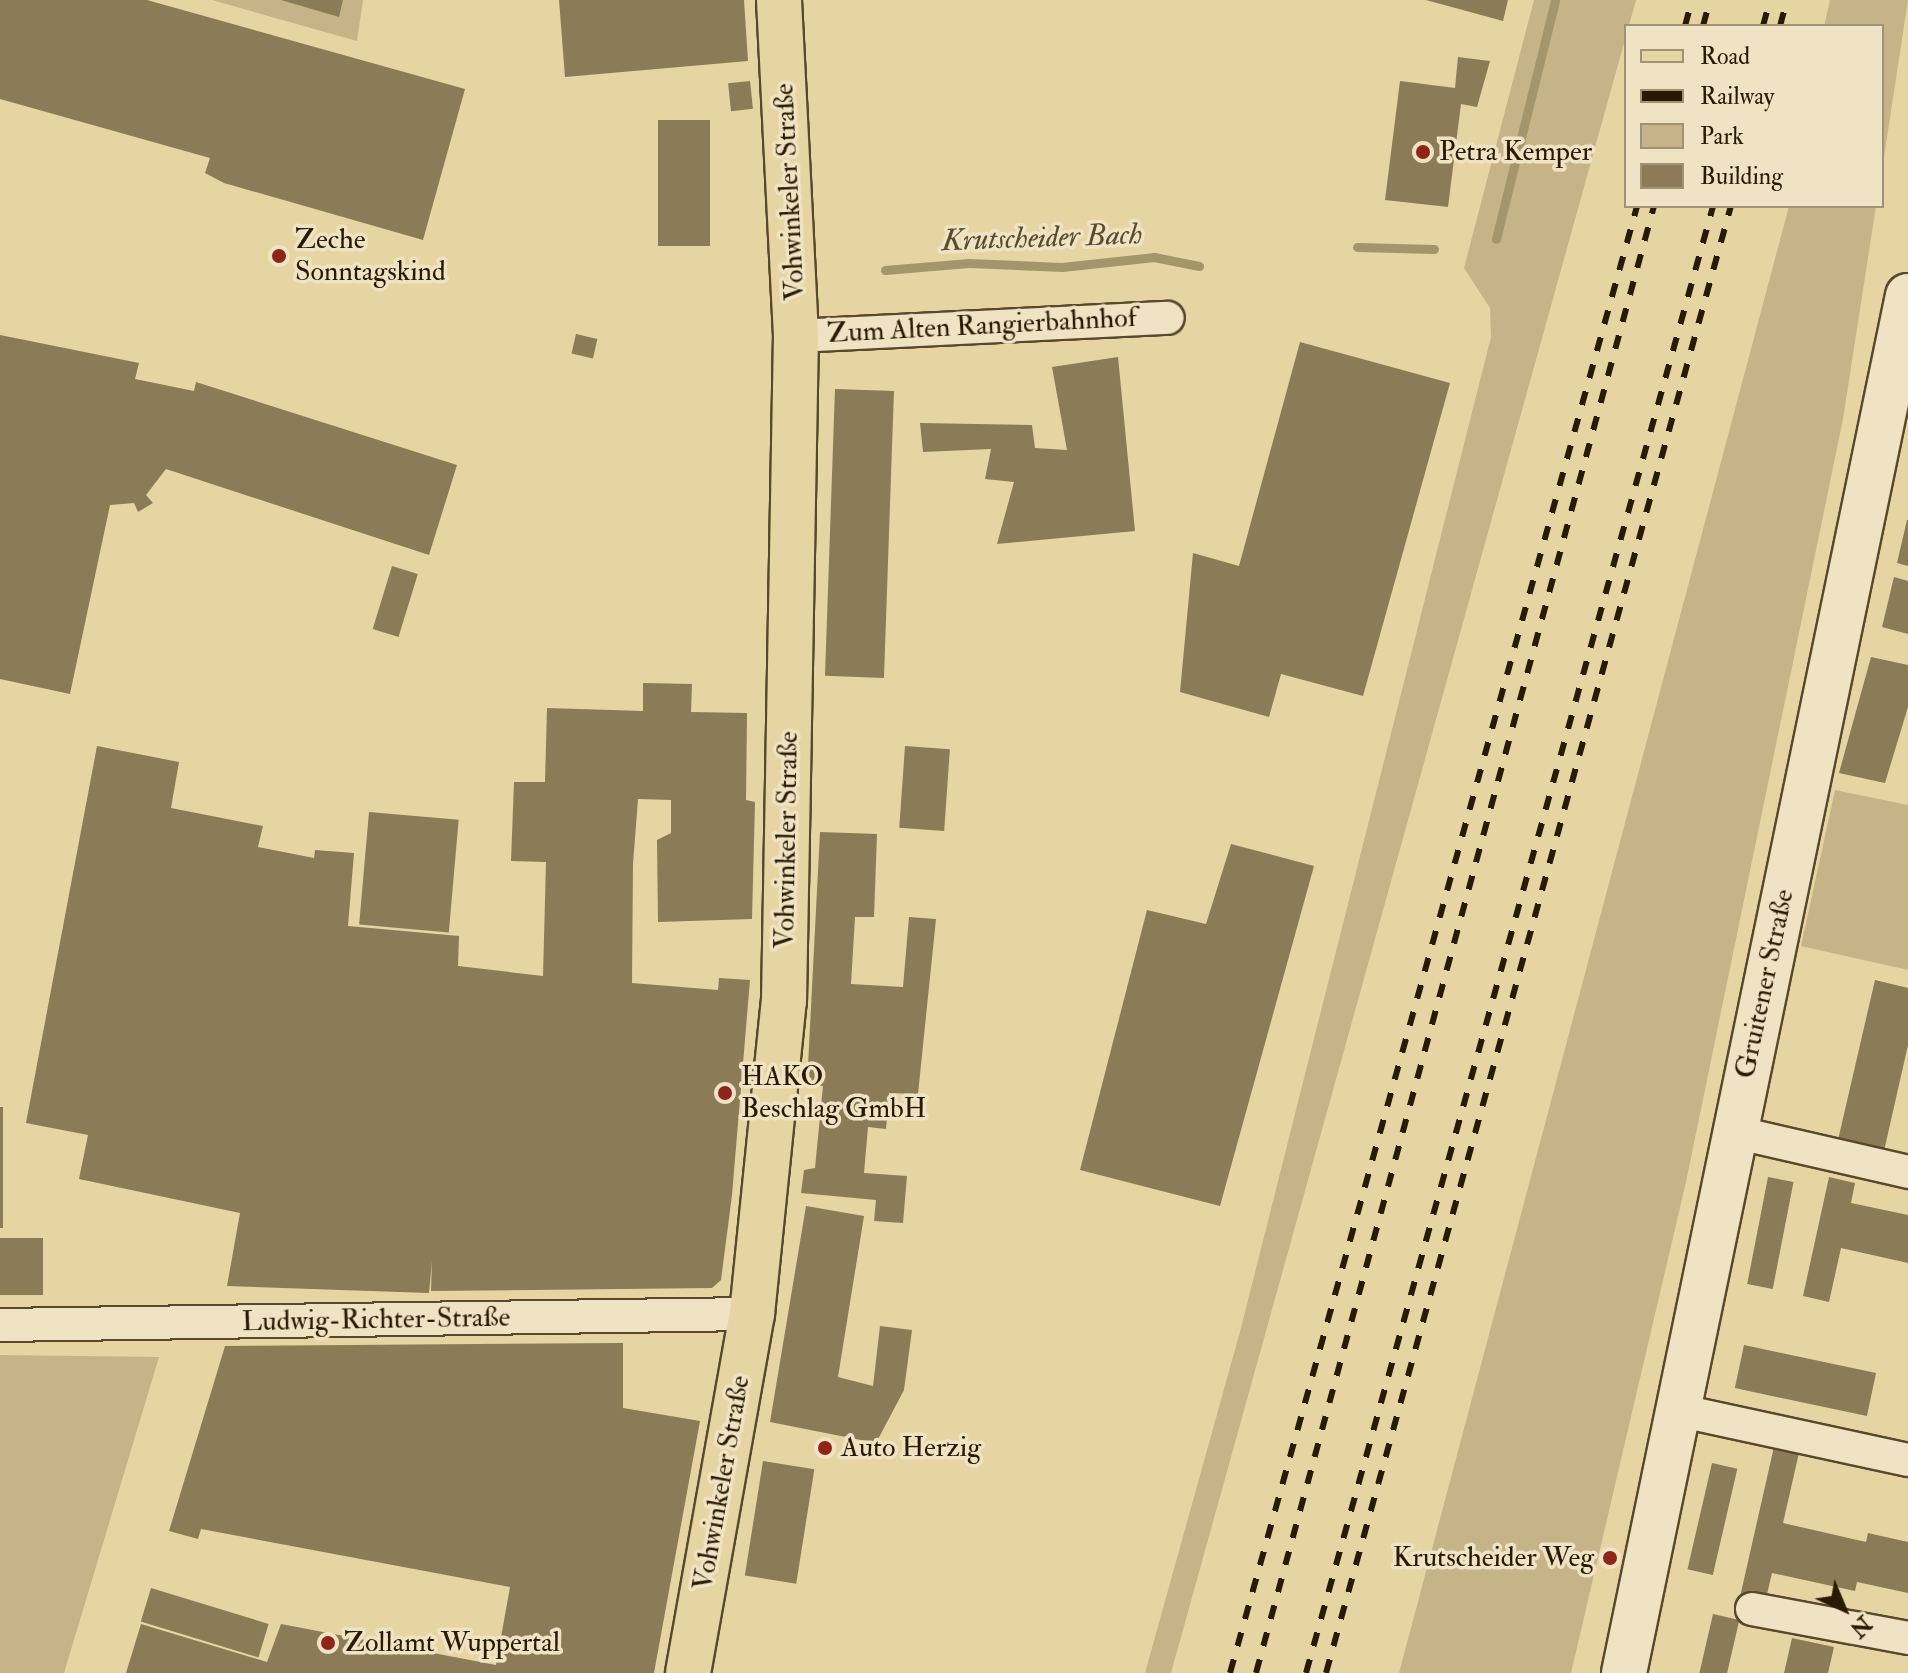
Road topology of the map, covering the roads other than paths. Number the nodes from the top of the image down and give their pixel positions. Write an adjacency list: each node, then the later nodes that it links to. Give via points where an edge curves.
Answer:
1 (779, 0): 4 (main road, Vohwinkeler Straße)
2 (1908, 296): 5 (street, Gruitener Straße)
3 (1168, 318): 4 (street, Zum Alten Rangierbahnhof)
4 (796, 336): 7 (main road, Vohwinkeler Straße, via 784,1001)
5 (1734, 1132): 6 (street); 9 (street, Gruitener Straße)
6 (1908, 1172)
7 (752, 1314): 8 (street, Ludwig-Richter-Straße); 13 (main road, Vohwinkeler Straße)
8 (0, 1325)
9 (1677, 1410): 10 (street); 14 (street, Gruitener Straße)
10 (1908, 1460)
11 (1752, 1609): 12 (street)
12 (1908, 1638)
13 (688, 1673)
14 (1624, 1673)

